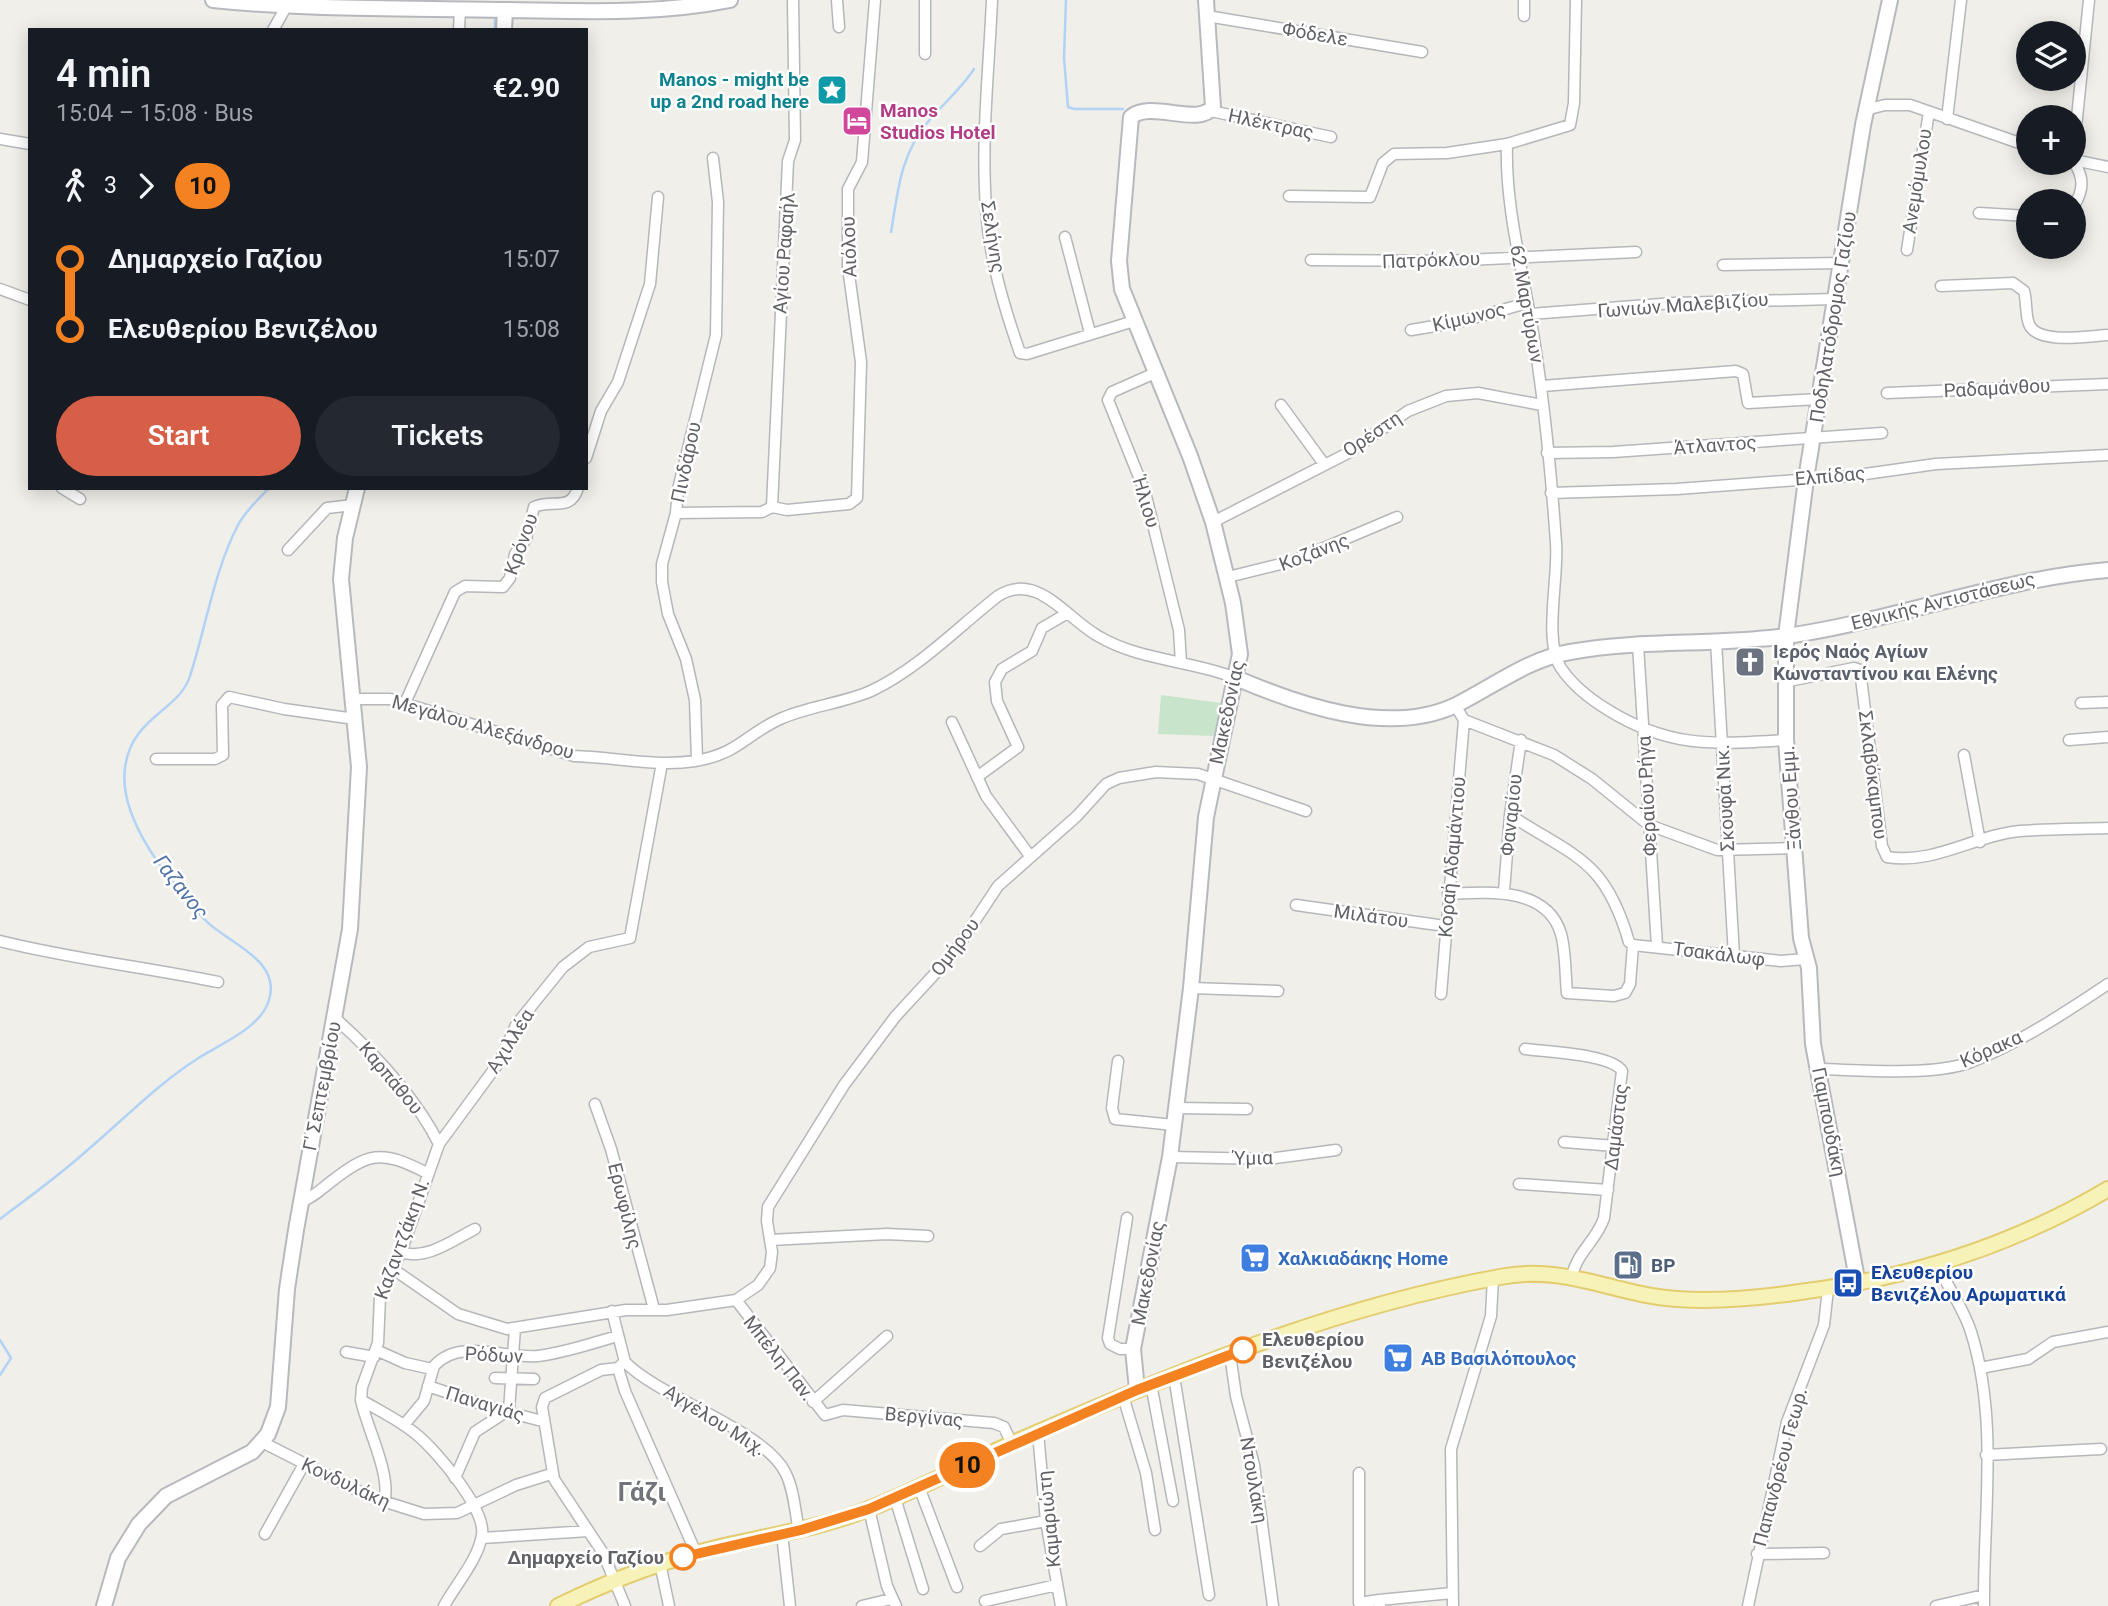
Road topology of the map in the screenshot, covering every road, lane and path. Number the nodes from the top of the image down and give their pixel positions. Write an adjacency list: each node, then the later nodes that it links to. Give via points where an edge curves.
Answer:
1 (212, 0): 15 (street)
2 (730, 0): 14 (street, via 648,11)
3 (793, 0): 78 (street, Αγίου Ραφαήλ, via 795,140 788,161)
4 (838, 0): 19 (street)
5 (876, 0): 78 (street, Αιόλου, via 862,162 848,189 848,267 861,362 857,498 849,503 786,510)
6 (925, 0): 24 (street)
7 (992, 0): 56 (street, Σελήνης, via 986,74 986,207 996,268 1019,351 1027,354)
8 (1206, 0): 17 (street)
9 (1524, 0): 18 (street)
10 (1576, 0): 34 (street, via 1570,125)
11 (1890, 0): 26 (street, Ποδηλατόδρομος Γαζίου)
12 (1961, 0): 29 (street)
13 (2089, 0): 25 (street)
14 (503, 6): 16 (street); 22 (street)
15 (286, 7): 16 (street); 20 (street)
16 (465, 9): 21 (street)
17 (1207, 16): 23 (street, Φόδελε); 27 (street)
18 (1524, 16)
19 (839, 27)
20 (274, 28)
21 (460, 28)
22 (503, 28)
23 (1422, 52)
24 (925, 54)
25 (2078, 105)
26 (1865, 110): 28 (street, via 1903,104); 47 (street, Ποδηλατόδρομος Γαζίου)
27 (1211, 111): 30 (street, Ηλέκτρας); 54 (street, Μακεδονίας, via 1146,111 1131,117 1119,274)
28 (1929, 113): 29 (street); 43 (street, Ανεμόμυλου)
29 (1947, 119): 32 (street)
30 (1331, 137)
31 (0, 139): 33 (street)
32 (2016, 142)
33 (28, 144)
34 (1507, 144): 38 (street, via 1447,153 1394,154 1383,163 1370,197); 45 (street, 62 Μαρτύρων)
35 (713, 159): 79 (street, Πινδάρου, via 718,202 716,335)
36 (2086, 163): 37 (street)
37 (2108, 167)
38 (1289, 196)
39 (658, 198): 67 (street, via 650,284 618,382 601,411)
40 (1979, 213): 41 (street)
41 (2016, 215)
42 (1065, 237): 56 (street)
43 (1907, 250)
44 (1636, 253): 45 (street, Πατρόκλου)
45 (1518, 256): 46 (street, Πατρόκλου, via 1445,261); 53 (street, 62 Μαρτύρων)
46 (1311, 260)
47 (1841, 262): 48 (street); 52 (street, Ποδηλατόδρομος Γαζίου)
48 (1723, 265)
49 (1941, 286): 57 (street, via 2013,284 2024,291 2029,325 2037,334 2051,338)
50 (0, 289): 51 (street)
51 (28, 299)
52 (1835, 299): 53 (street, Γωνιών Μαλεβιζίου); 62 (street, Ποδηλατόδρομος Γαζίου)
53 (1528, 309): 55 (street, Κίμωνος); 60 (street, 62 Μαρτύρων)
54 (1134, 321): 56 (street, Σελήνης); 58 (street, Μακεδονίας)
55 (1411, 330)
56 (1090, 334)
57 (2108, 335)
58 (1155, 373): 81 (street, Μακεδονίας); 90 (street, Ήλιου, via 1112,392 1108,400 1145,492 1179,630)
59 (2108, 384): 61 (street, Ραδαμάνθου)
60 (1542, 386): 62 (street, via 1736,371 1743,374 1748,403); 64 (street, 62 Μαρτύρων)
61 (1887, 393)
62 (1819, 398): 66 (street, Ποδηλατόδρομος Γαζίου)
63 (1281, 405): 70 (street)
64 (1542, 405): 68 (street, 62 Μαρτύρων); 70 (street, Ορέστη, via 1478,393 1446,396 1408,411 1360,446)
65 (1882, 433): 66 (street, Άτλαντος)
66 (1812, 440): 68 (street, Άτλαντος); 71 (street, Ποδηλατόδρομος Γαζίου)
67 (588, 452)
68 (1547, 453): 75 (street, 62 Μαρτύρων)
69 (2108, 455): 71 (street, Ελπίδας, via 1936,464)
70 (1324, 464): 81 (street, Ορέστη)
71 (1806, 479): 75 (street, Ελπίδας); 86 (street, Ποδηλατόδρομος Γαζίου)
72 (65, 490): 76 (street)
73 (357, 490): 77 (street, Γ' Σεπτεμβρίου)
74 (577, 490): 95 (street, Κρόνου, via 567,503 534,507 526,539 503,587 466,586 455,592)
75 (1551, 493): 89 (street, 62 Μαρτύρων, via 1557,549)
76 (80, 499)
77 (353, 505): 82 (street, via 327,508); 93 (street, Γ' Σεπτεμβρίου, via 341,579)
78 (772, 507): 79 (street, via 762,512)
79 (676, 513): 109 (street, Πινδάρου, via 663,559 662,582 695,700)
80 (1397, 517): 84 (street, Κοζάνης, via 1293,561)
81 (1213, 522): 84 (street, Μακεδονίας)
82 (288, 550)
83 (2108, 570): 86 (street, Εθνικής Αντιστάσεως, via 2050,575)
84 (1228, 576): 91 (street, Μακεδονίας, via 1240,648)
85 (1066, 614): 90 (street, Μεγάλου Αλεξάνδρου, via 1117,646); 109 (street, Μεγάλου Αλεξάνδρου, via 1035,590 1014,587 885,683 784,717 729,753); 111 (street, via 1042,628 1032,650 998,676 994,692 1018,747)
86 (1786, 636): 87 (street, Εθνικής Αντιστάσεως); 92 (street, Ξάνθου Εμμ.)
87 (1716, 641): 88 (street, Εθνικής Αντιστάσεως); 106 (street, Σκουφά Νικ.)
88 (1638, 645): 89 (street, Εθνικής Αντιστάσεως); 101 (street, Φεραίου Ρήγα)
89 (1554, 655): 97 (street, Εθνικής Αντιστάσεως); 101 (street, via 1586,695)
90 (1181, 663): 91 (street, Μεγάλου Αλεξάνδρου)
91 (1236, 678): 97 (street, Μεγάλου Αλεξάνδρου, via 1341,714 1411,716); 112 (street, Μακεδονίας)
92 (1784, 681): 104 (street, Ξάνθου Εμμ.); 117 (street, Σκλαβόκαμπου, via 1860,670 1887,857 1915,858)
93 (353, 699): 95 (street, Μεγάλου Αλεξάνδρου, via 373,697); 98 (street, Γ' Σεπτεμβρίου)
94 (2108, 702): 96 (street)
95 (405, 703): 110 (street, Μεγάλου Αλεξάνδρου, via 568,755)
96 (2081, 703)
97 (1455, 705): 99 (street)
98 (355, 719): 108 (street, via 229,696 222,705 222,755 215,759); 135 (street, Γ' Σεπτεμβρίου, via 358,786 350,929)
99 (1464, 720): 103 (street); 122 (street, Κοραή Αδαμάντιου)
100 (952, 722): 111 (street)
101 (1644, 730): 106 (street, via 1675,740); 115 (street, Φεραίου Ρήγα)
102 (2108, 737): 105 (street)
103 (1521, 740): 114 (street, Φαναρίου); 115 (street, via 1591,779)
104 (1786, 740): 106 (street); 118 (street, Ξάνθου Εμμ.)
105 (2069, 740)
106 (1722, 744): 119 (street, Σκουφά Νικ.)
107 (1964, 755): 117 (street)
108 (156, 759)
109 (697, 761): 110 (street, Μεγάλου Αλεξάνδρου)
110 (662, 762): 144 (street, Αχιλλέα, via 630,938 589,947 563,967 516,1025 500,1061)
111 (977, 777): 120 (street, via 995,812)
112 (1214, 778): 113 (street, Ομήρου); 120 (street, Ομήρου, via 1163,772 1114,780); 132 (street, Μακεδονίας, via 1202,854)
113 (1306, 811)
114 (1510, 815): 121 (street, Φαναρίου); 126 (street, via 1594,869 1616,901)
115 (1649, 825): 119 (street); 127 (street, Φεραίου Ρήγα)
116 (2108, 828): 117 (street, Σκλαβόκαμπου, via 2019,831)
117 (1980, 842)
118 (1795, 848): 119 (street); 129 (street, Ξάνθου Εμμ.)
119 (1728, 851): 128 (street, Σκουφά Νικ.)
120 (1030, 856): 156 (street, Ομήρου, via 998,886 953,954 888,1025 832,1103 768,1207)
121 (1504, 891): 122 (street); 126 (street, via 1544,909 1556,923 1562,937 1567,993 1625,993)
122 (1448, 894): 124 (street, Κοραή Αδαμάντιου)
123 (1296, 905): 124 (street, Μιλάτου)
124 (1445, 926): 134 (street, Κοραή Αδαμάντιου)
125 (0, 942): 130 (street)
126 (1633, 945): 127 (street, Τσακάλωφ)
127 (1657, 946): 128 (street, Τσακάλωφ)
128 (1734, 956): 129 (street, Τσακάλωφ)
129 (1805, 959): 138 (street, Γιαμπουδάκη)
130 (218, 982)
131 (2108, 984): 138 (street, Κόρακα, via 2055,1019 1968,1063 1896,1070)
132 (1191, 988): 133 (street); 140 (street, Μακεδονίας)
133 (1278, 991)
134 (1441, 994)
135 (335, 1018): 144 (street, Καρπάθου, via 393,1077 424,1115); 152 (street, Γ' Σεπτεμβρίου)
136 (1525, 1049): 145 (street, Δαμάστας, via 1618,1065 1622,1075)
137 (1118, 1061): 142 (street, via 1112,1108 1115,1119)
138 (1819, 1069): 162 (street, Γιαμπουδάκη)
139 (595, 1104): 165 (street, Ερωφίλης)
140 (1176, 1108): 141 (street); 142 (street, Μακεδονίας)
141 (1247, 1110)
142 (1174, 1125): 147 (street, Μακεδονίας)
143 (1564, 1142): 145 (street)
144 (439, 1144): 148 (street, Καζαντζάκη Ν.)
145 (1615, 1146): 151 (street, Δαμάστας)
146 (1336, 1150): 147 (street, Ύμια, via 1283,1158)
147 (1170, 1157): 171 (street, Μακεδονίας)
148 (427, 1173): 152 (street, via 389,1156 377,1156 353,1166); 157 (street, Καζαντζάκη Ν.)
149 (1519, 1184): 151 (street)
150 (2108, 1189): 158 (main road, via 2026,1233)
151 (1608, 1190): 160 (street, Δαμάστας, via 1600,1228 1577,1258)
152 (300, 1202): 193 (street, Γ' Σεπτεμβρίου, via 287,1289 280,1396)
153 (1127, 1219): 171 (street, via 1108,1338 1120,1349)
154 (475, 1229): 157 (street, via 426,1253)
155 (928, 1236): 156 (street)
156 (770, 1240): 164 (street, Ομήρου, via 767,1275)
157 (401, 1252): 159 (street, Καζαντζάκη Ν.)
158 (1937, 1265): 162 (main road); 177 (street, via 1969,1325)
159 (393, 1269): 167 (street, via 458,1314); 173 (street, Καζαντζάκη Ν., via 378,1302)
160 (1572, 1276): 161 (main road, via 1539,1272); 163 (main road, via 1678,1300 1738,1300)
161 (1493, 1278): 174 (main road, via 1341,1317); 223 (street, via 1491,1316 1451,1449)
162 (1858, 1284): 163 (main road)
163 (1828, 1289): 216 (street, Παπανδρέου Γεωρ., via 1826,1317 1787,1422)
164 (736, 1300): 165 (street); 187 (street, Μπέλη Παν.)
165 (654, 1309): 166 (street)
166 (612, 1311): 167 (street); 169 (street)
167 (515, 1328): 175 (street)
168 (2108, 1332): 177 (street, via 2053,1342 2028,1359)
169 (618, 1336): 175 (street, Ρόδων, via 547,1355); 176 (street)
170 (887, 1336): 187 (street)
171 (1133, 1349): 185 (street, Μακεδονίας)
172 (346, 1352): 173 (street)
173 (375, 1353): 178 (street); 186 (street, Καζαντζάκη Ν.)
174 (1230, 1354): 179 (main road); 237 (street, Ντουλάκη, via 1254,1465)
175 (514, 1357): 178 (street, Ρόδων, via 464,1351 438,1361); 182 (street)
176 (622, 1365): 190 (street, via 601,1370 544,1399); 210 (street, Αγγέλου Μιχ., via 778,1462 788,1480); 215 (street, via 632,1409)
177 (1980, 1368): 196 (street)
178 (432, 1369): 184 (street)
179 (1174, 1376): 183 (main road); 224 (street)
180 (495, 1378): 182 (street)
181 (534, 1379): 182 (street)
182 (512, 1380): 188 (street)
183 (1152, 1384): 185 (main road); 203 (street)
184 (428, 1386): 188 (street, Παναγιάς); 191 (street, via 422,1404)
185 (1130, 1393): 192 (main road); 208 (street)
186 (361, 1400): 191 (street); 204 (street, via 378,1453)
187 (813, 1402): 189 (street, Μπέλη Παν.)
188 (507, 1413): 190 (street, Παναγιάς); 200 (street, via 475,1432)
189 (825, 1415): 194 (street, Βεργίνας, via 843,1410 994,1423 1004,1427)
190 (542, 1421): 199 (street)
191 (404, 1425): 200 (street)
192 (1038, 1433): 194 (main road); 207 (street, Καμαριώτη)
193 (262, 1442): 197 (street, Κονδυλάκη); 229 (street, Γ' Σεπτεμβρίου, via 241,1460 166,1496 139,1524 118,1558)
194 (1012, 1444): 201 (main road)
195 (2101, 1449): 196 (street)
196 (1986, 1455): 225 (street)
197 (304, 1464): 204 (street, Κονδυλάκη); 211 (street)
198 (1359, 1473): 228 (street, via 1359,1603)
199 (551, 1474): 205 (street, Κονδυλάκη); 209 (street)
200 (455, 1478): 205 (street)
201 (919, 1487): 202 (main road); 221 (street)
202 (895, 1498): 206 (main road); 222 (street)
203 (1173, 1502)
204 (384, 1503): 205 (street, Κονδυλάκη, via 437,1515)
205 (474, 1506): 213 (street)
206 (869, 1509): 210 (main road); 227 (street)
207 (1046, 1521): 214 (street, via 1000,1529); 220 (street, Καμαριώτη)
208 (1155, 1530)
209 (588, 1531): 213 (street); 219 (street)
210 (799, 1531): 212 (main road)
211 (265, 1534)
212 (782, 1534): 215 (main road); 234 (street)
213 (482, 1538): 230 (street)
214 (980, 1546)
215 (696, 1553): 218 (main road)
216 (1757, 1553): 217 (street); 239 (street, Παπανδρέου Γεωρ.)
217 (1824, 1553)
218 (660, 1563): 219 (main road); 233 (street)
219 (616, 1580): 231 (main road); 232 (street)
220 (1057, 1585): 226 (street); 236 (street, Καμαριώτη)
221 (957, 1587)
222 (923, 1589)
223 (1452, 1593): 228 (street); 238 (street)
224 (1209, 1595)
225 (1984, 1600): 240 (street)
226 (985, 1601)
227 (893, 1603): 235 (street)
228 (1380, 1603)
229 (104, 1606)
230 (444, 1606)
231 (558, 1606)
232 (625, 1606)
233 (669, 1606)
234 (790, 1606)
235 (862, 1606)
236 (1062, 1606)
237 (1273, 1606)
238 (1453, 1606)
239 (1748, 1606)
240 (1936, 1606)

